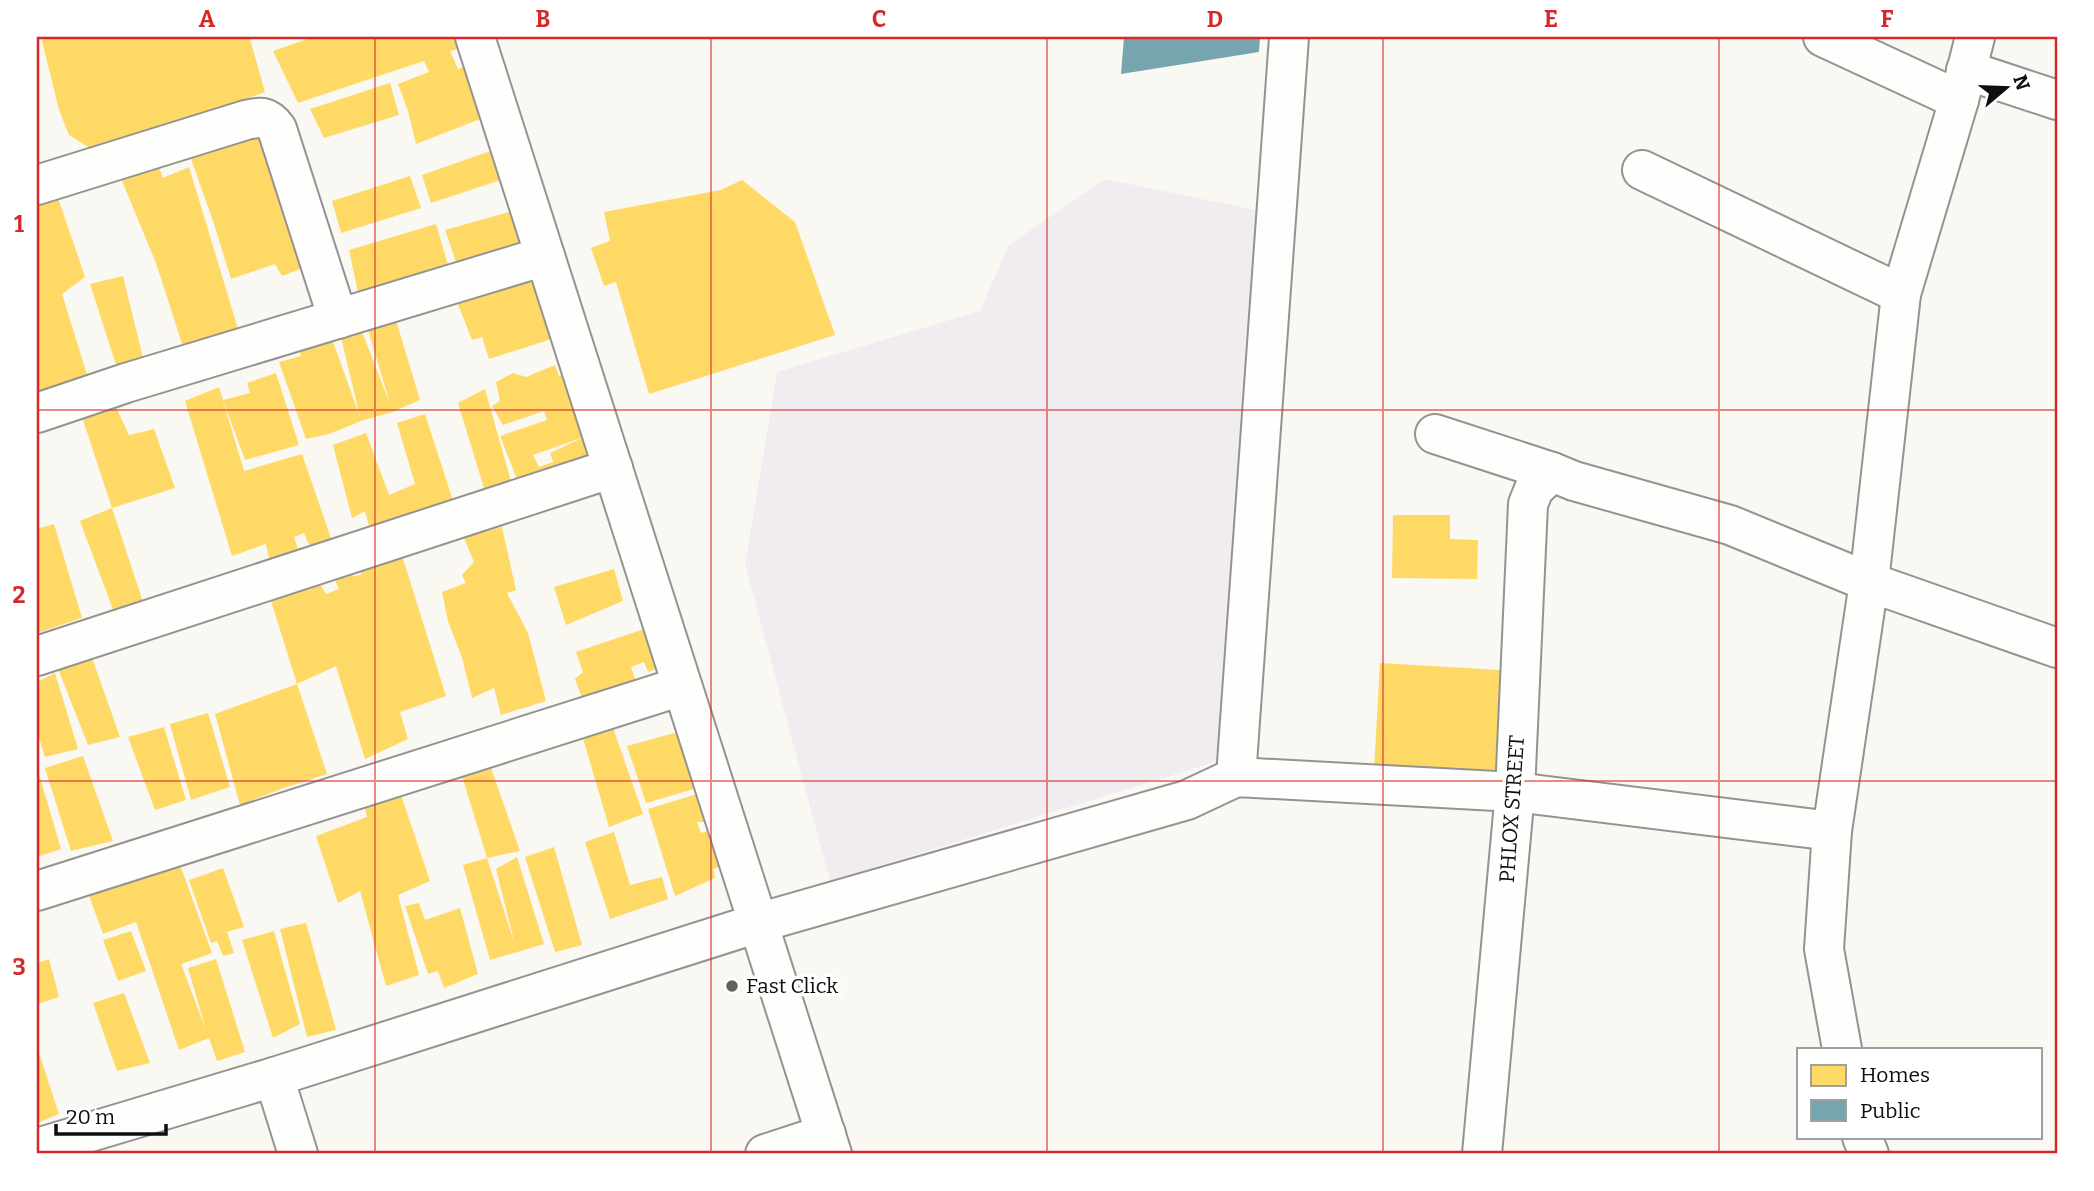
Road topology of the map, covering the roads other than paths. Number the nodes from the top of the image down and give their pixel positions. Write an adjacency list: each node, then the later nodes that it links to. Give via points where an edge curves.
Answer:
1 (475, 37): 8 (street)
2 (1289, 37): 19 (street)
3 (1823, 37): 4 (street)
4 (1967, 69): 5 (street); 9 (street)
5 (2057, 100)
6 (1642, 170): 9 (street)
7 (37, 185): 10 (street, via 246,120 271,120)
8 (545, 256): 10 (street); 13 (street)
9 (1901, 295): 15 (street)
10 (338, 319): 11 (street)
11 (37, 413)
12 (1435, 434): 14 (street)
13 (613, 468): 17 (street); 18 (street)
14 (1552, 472): 15 (street, via 1730,525); 20 (street, PHLOX STREET, via 1534,489 1528,504)
15 (1869, 582): 16 (street); 21 (street)
16 (2057, 648)
17 (37, 656)
18 (682, 686): 22 (street); 23 (street)
19 (1236, 777): 20 (street); 23 (street, via 1187,800)
20 (1515, 792): 21 (street); 30 (street, PHLOX STREET)
21 (1832, 831): 24 (street, via 1824,949)
22 (37, 891)
23 (758, 923): 25 (street); 26 (street)
24 (1842, 1048)
25 (274, 1077): 27 (street); 28 (street)
26 (829, 1144): 29 (street)
27 (37, 1148)
28 (298, 1154)
29 (765, 1154)
30 (1482, 1154)

